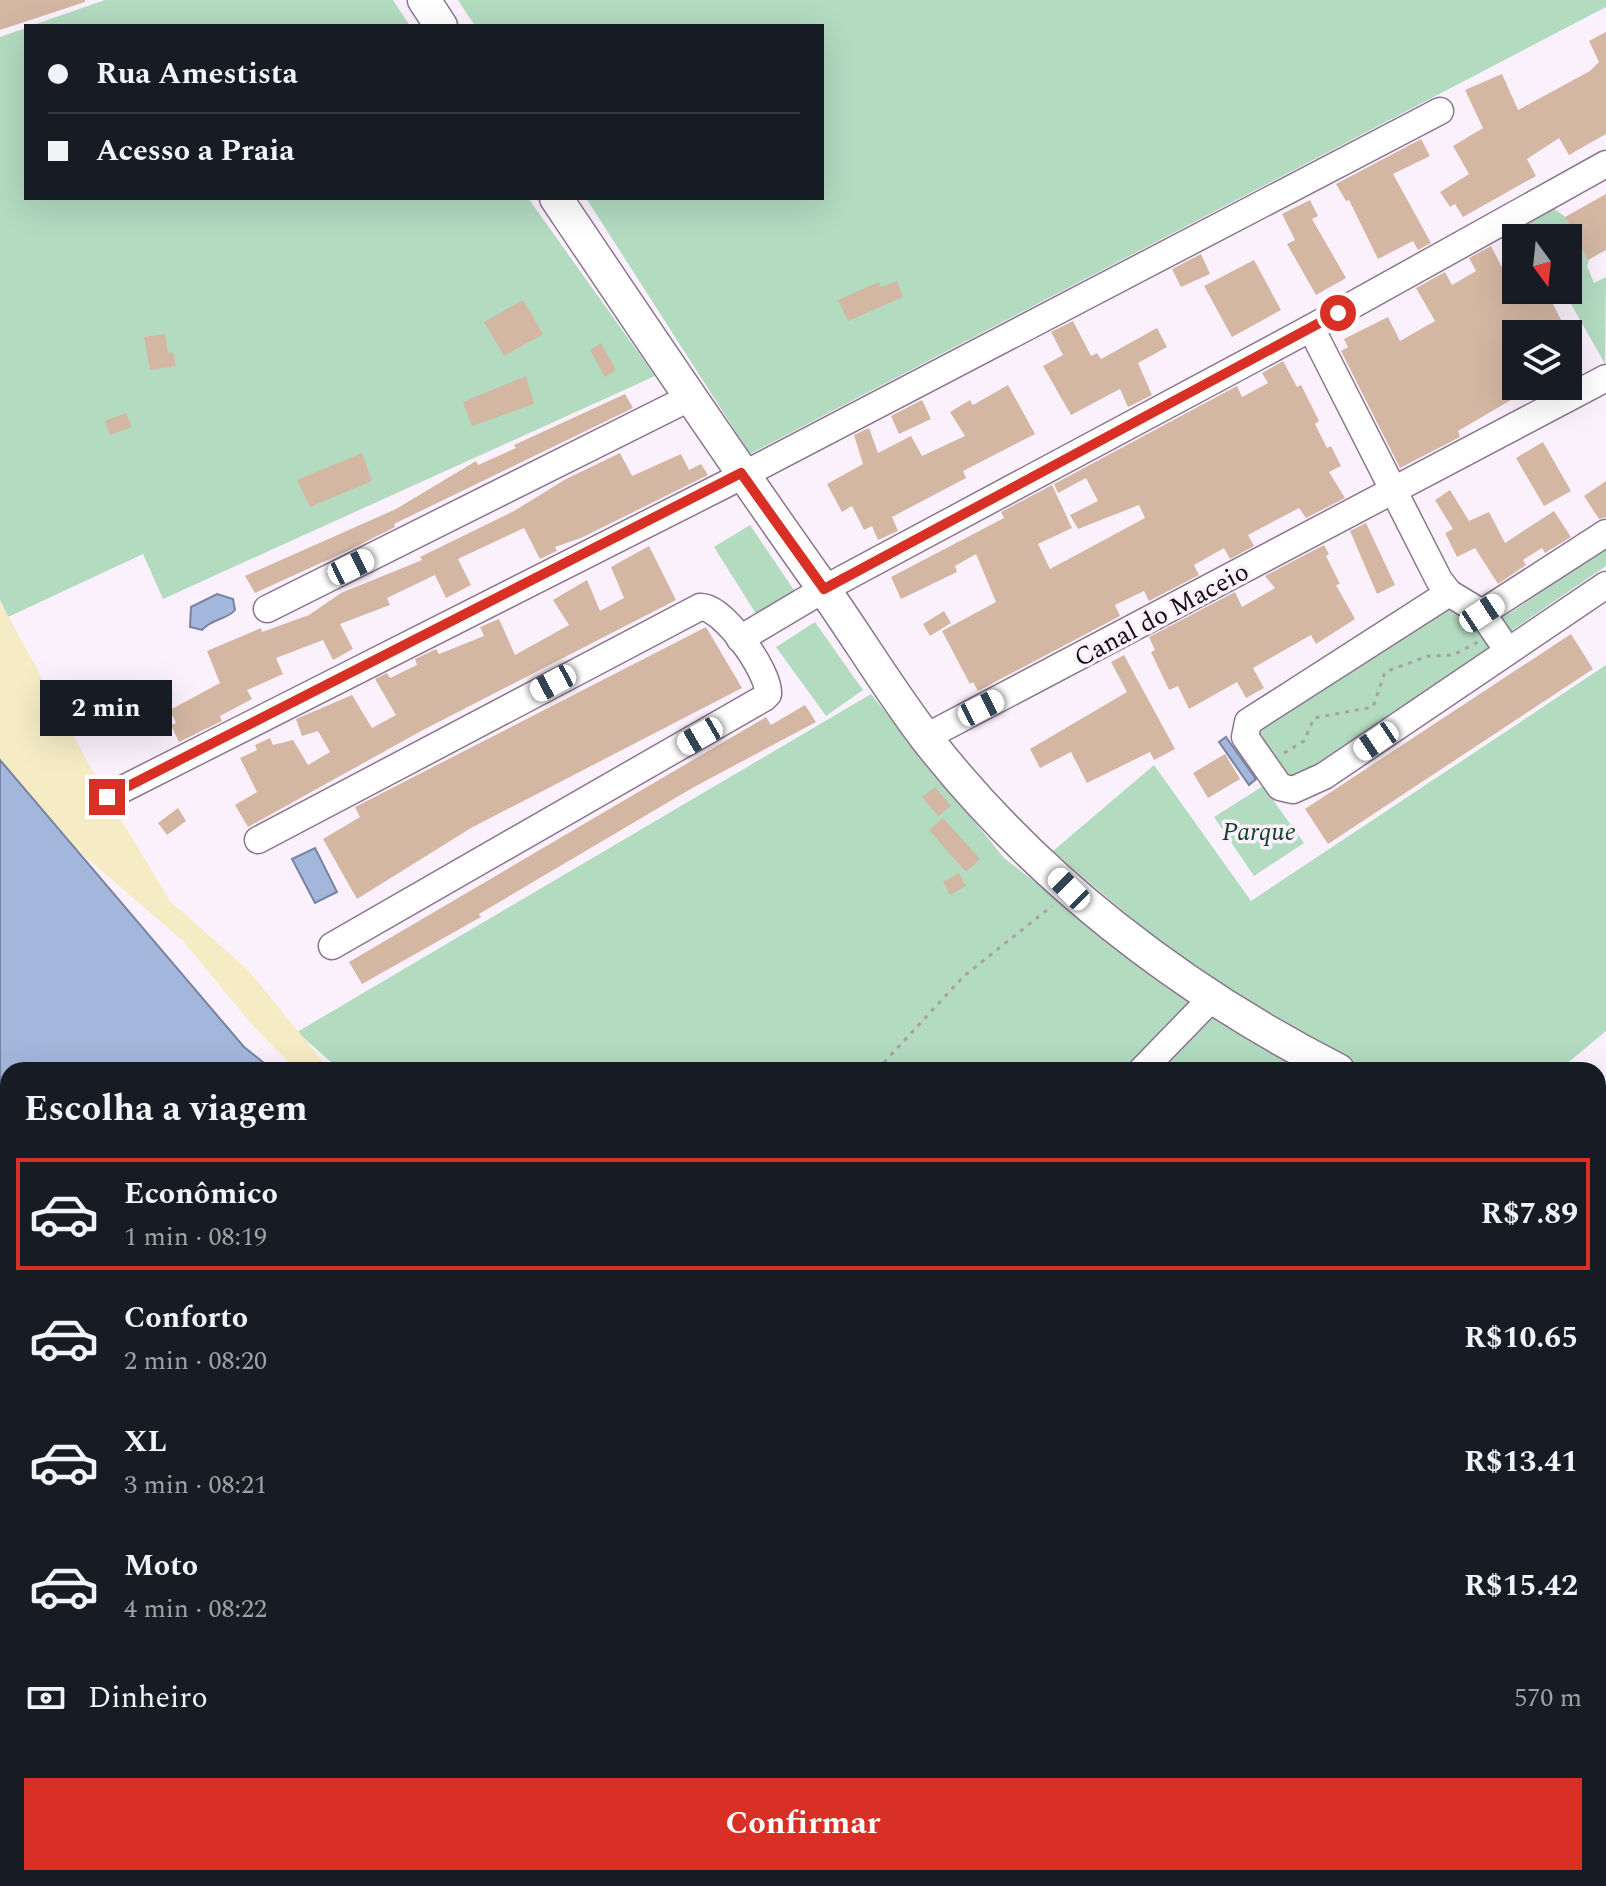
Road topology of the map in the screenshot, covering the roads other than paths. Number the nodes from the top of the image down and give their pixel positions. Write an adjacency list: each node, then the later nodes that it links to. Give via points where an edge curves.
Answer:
1 (424, 0): 2 (main road)
2 (440, 24)
3 (1440, 111): 9 (street)
4 (1606, 164): 6 (street)
5 (557, 200): 8 (main road)
6 (1311, 328): 10 (street); 14 (street)
7 (1606, 378): 10 (street, Canal do Maceio)
8 (689, 398): 9 (main road); 15 (street)
9 (732, 479): 14 (main road); 19 (street)
10 (1396, 490): 13 (street); 18 (street, Canal do Maceio)
11 (1606, 533): 16 (street)
12 (1606, 585): 16 (street)
13 (1444, 587): 16 (street); 16 (street, via 1254,715 1245,737 1280,787 1305,786)
14 (824, 589): 17 (street); 18 (main road)
15 (267, 609)
16 (1495, 632)
17 (740, 639): 20 (street, via 715,610 700,607); 21 (street, via 766,681 764,698)
18 (926, 737): 22 (main road, via 974,794 1069,889)
19 (107, 797)
20 (258, 840)
21 (332, 946)
22 (1211, 999): 23 (street); 24 (main road)
23 (1150, 1062)
24 (1322, 1062)

